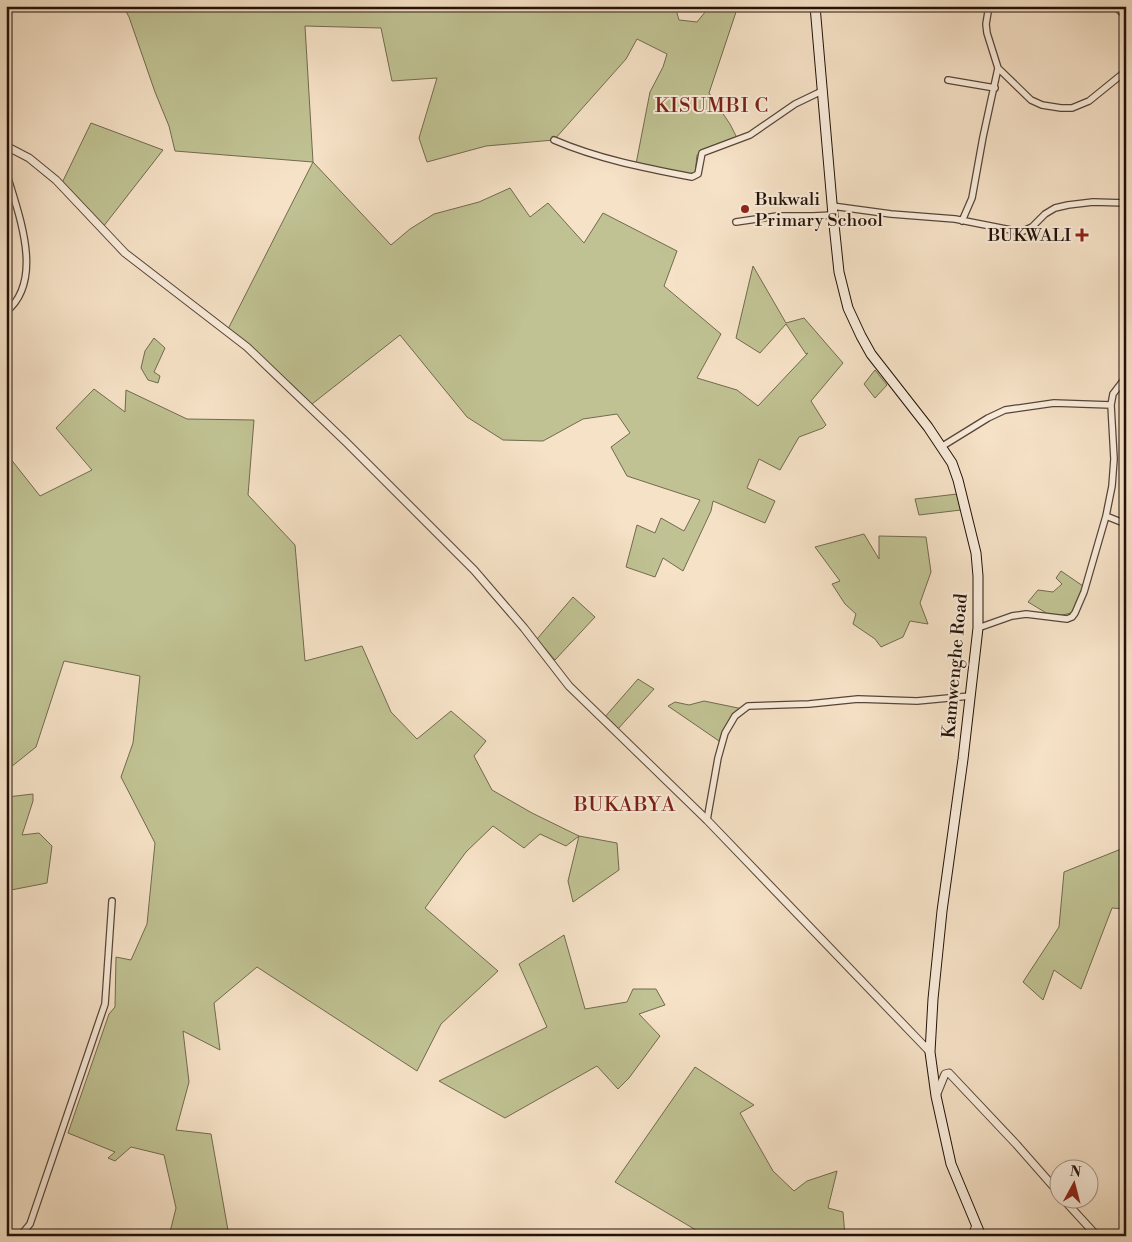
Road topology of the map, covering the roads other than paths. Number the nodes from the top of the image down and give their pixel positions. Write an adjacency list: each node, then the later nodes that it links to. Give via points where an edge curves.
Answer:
1 (815, 6): 9 (main road, Kamwenghe Road)
2 (988, 6): 5 (street, via 987,33)
3 (1114, 6): 4 (street)
4 (1126, 16)
5 (998, 68): 6 (street, via 1031,100 1061,108 1072,108 1089,101); 8 (street)
6 (1126, 71)
7 (948, 80): 8 (street)
8 (995, 88): 15 (street, via 972,198)
9 (822, 90): 10 (street, via 750,135 702,153 698,174 692,177 596,156); 14 (main road, Kamwenghe Road)
10 (554, 140)
11 (6, 146): 25 (street, via 29,158 125,253 224,328 278,376 474,570 569,686)
12 (6, 171): 17 (street, via 23,229 26,264 20,295)
13 (1126, 203): 15 (street, via 1068,204 1055,208 1021,232)
14 (832, 210): 15 (street); 16 (street, via 813,216 777,216); 20 (main road, Kamwenghe Road, via 839,272 848,308 871,354)
15 (962, 221)
16 (736, 222)
17 (6, 312)
18 (1126, 377): 19 (street, via 1113,394)
19 (1111, 404): 20 (street, via 1054,402 1005,410); 21 (street, via 1114,459)
20 (941, 447): 23 (main road, Kamwenghe Road, via 958,480 974,544)
21 (1106, 516): 22 (street); 23 (street, via 1084,592 1072,617 1026,614)
22 (1126, 524)
23 (978, 628): 24 (main road, Kamwenghe Road)
24 (970, 696): 25 (street, via 917,701 858,699 748,706 735,716 725,733); 27 (main road, Kamwenghe Road, via 942,912)
25 (706, 820): 27 (street)
26 (112, 901): 32 (street, via 105,1004 33,1217)
27 (930, 1052): 28 (main road, Kamwenghe Road)
28 (936, 1096): 29 (street, via 945,1074 949,1073); 31 (main road, Kamwenghe Road, via 951,1164)
29 (1050, 1183)
30 (1073, 1210): 35 (street)
31 (976, 1226): 33 (street); 34 (main road, Kamwenghe Road)
32 (20, 1236)
33 (972, 1236)
34 (981, 1236)
35 (1097, 1236)

